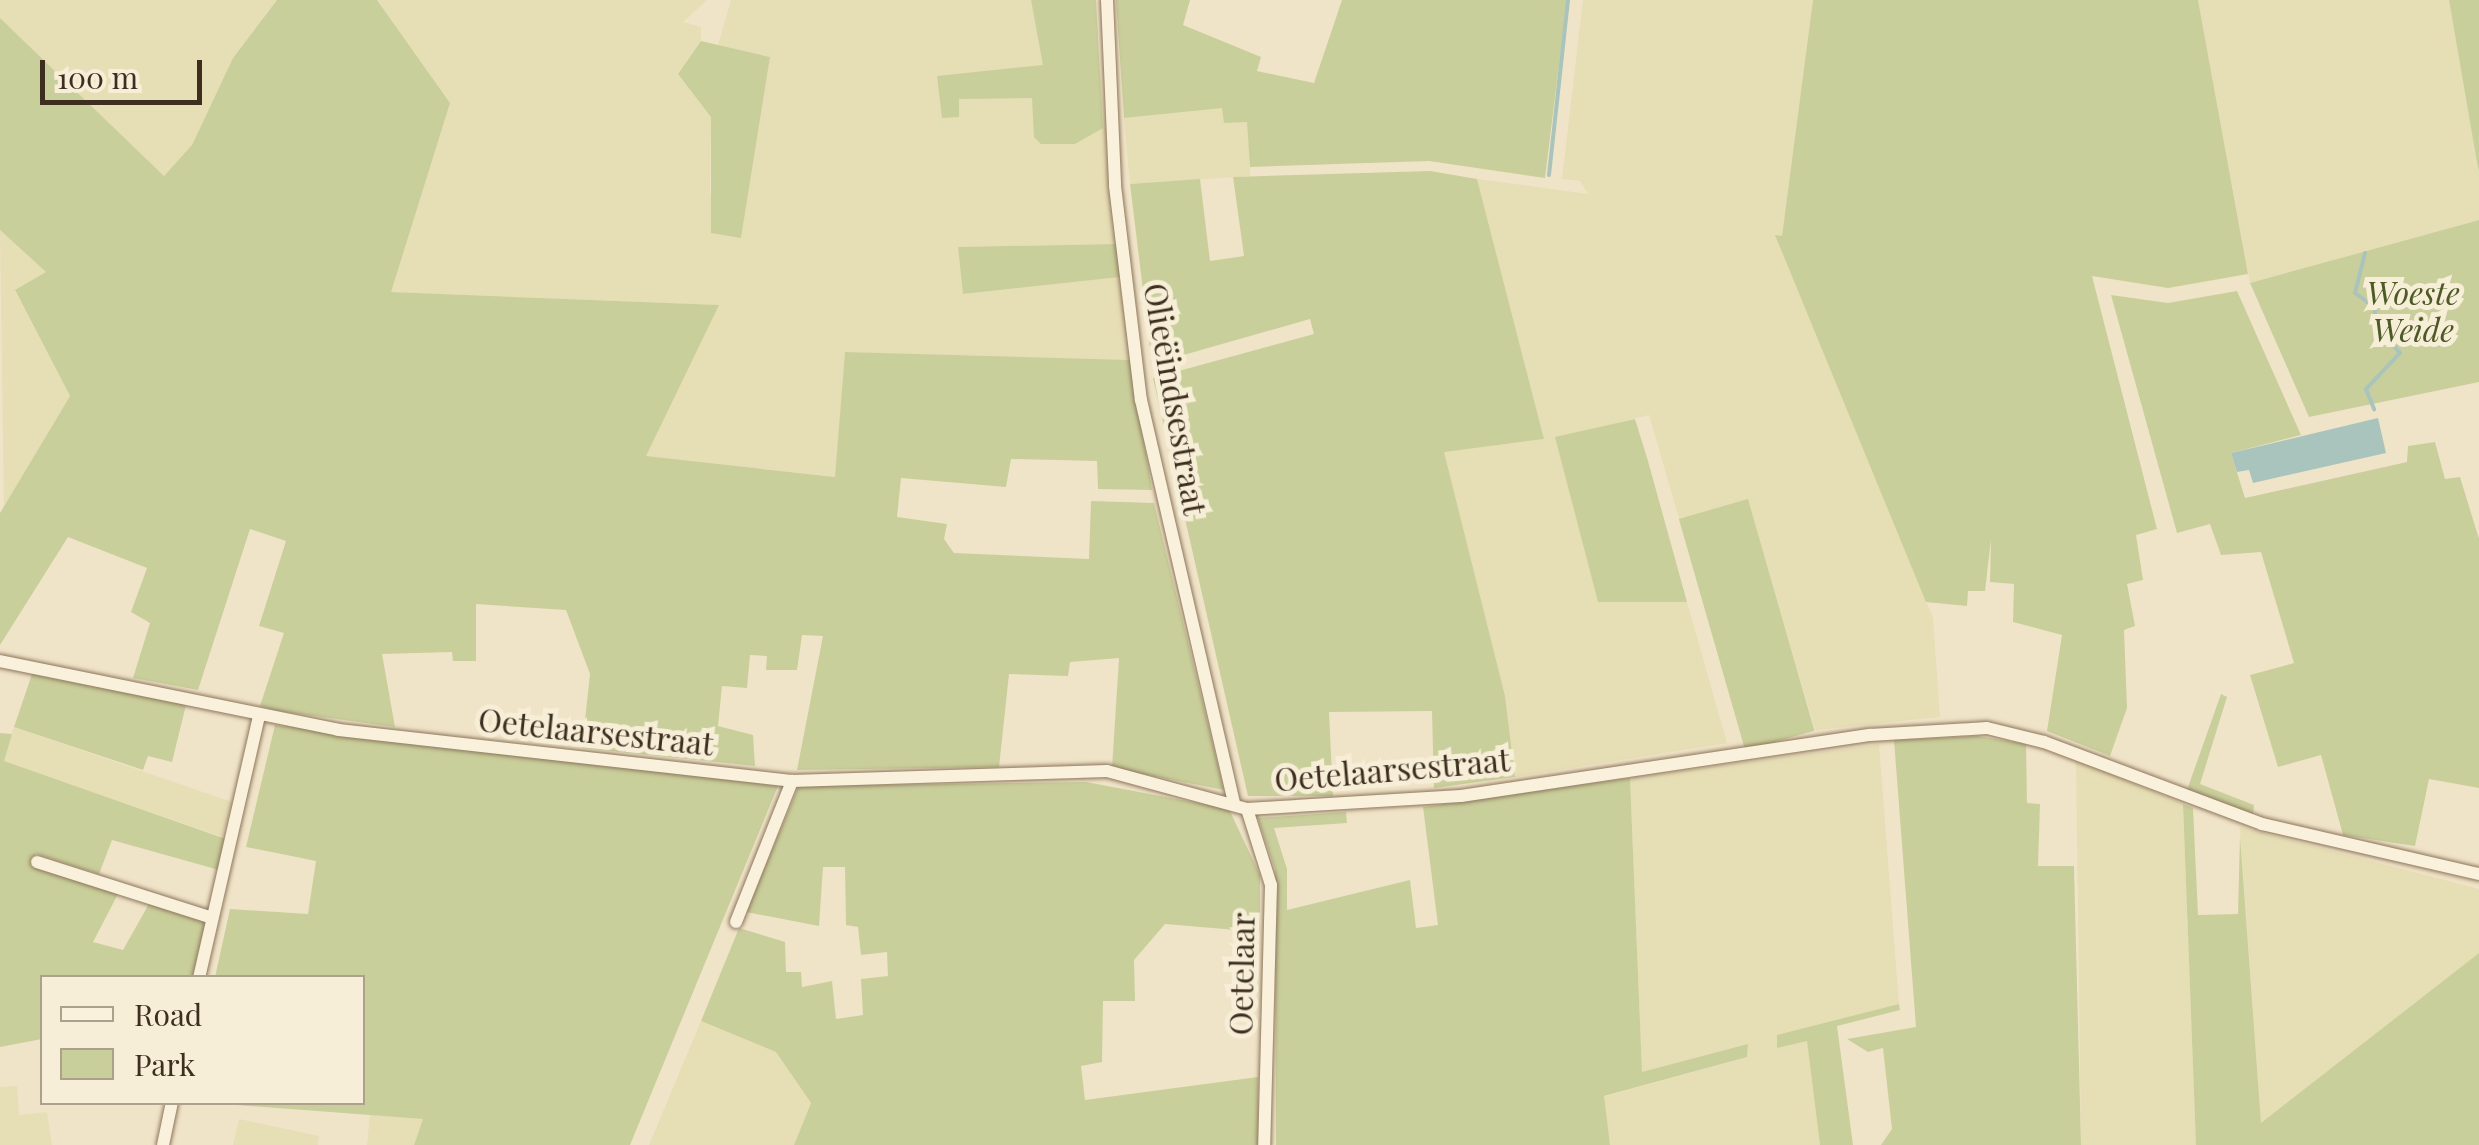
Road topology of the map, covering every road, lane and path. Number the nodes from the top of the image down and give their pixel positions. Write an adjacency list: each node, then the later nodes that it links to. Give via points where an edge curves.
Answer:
1 (1107, 0): 5 (street, Olieëindsestraat, via 1115,186 1142,400)
2 (0, 661): 3 (street, Oetelaarsestraat)
3 (259, 714): 4 (street, Oetelaarsestraat); 9 (street)
4 (792, 781): 5 (street, Oetelaarsestraat, via 1066,767); 10 (street)
5 (1234, 802): 6 (street, Oetelaarsestraat)
6 (1247, 809): 8 (street, Oetelaarsestraat, via 1461,796 1870,735 1987,728 2262,824); 14 (street, Oetelaar, via 1270,885)
7 (37, 862): 9 (street)
8 (2479, 874)
9 (212, 918): 11 (street)
10 (736, 922)
11 (200, 975)
12 (171, 1105): 13 (street)
13 (162, 1145)
14 (1264, 1145)

